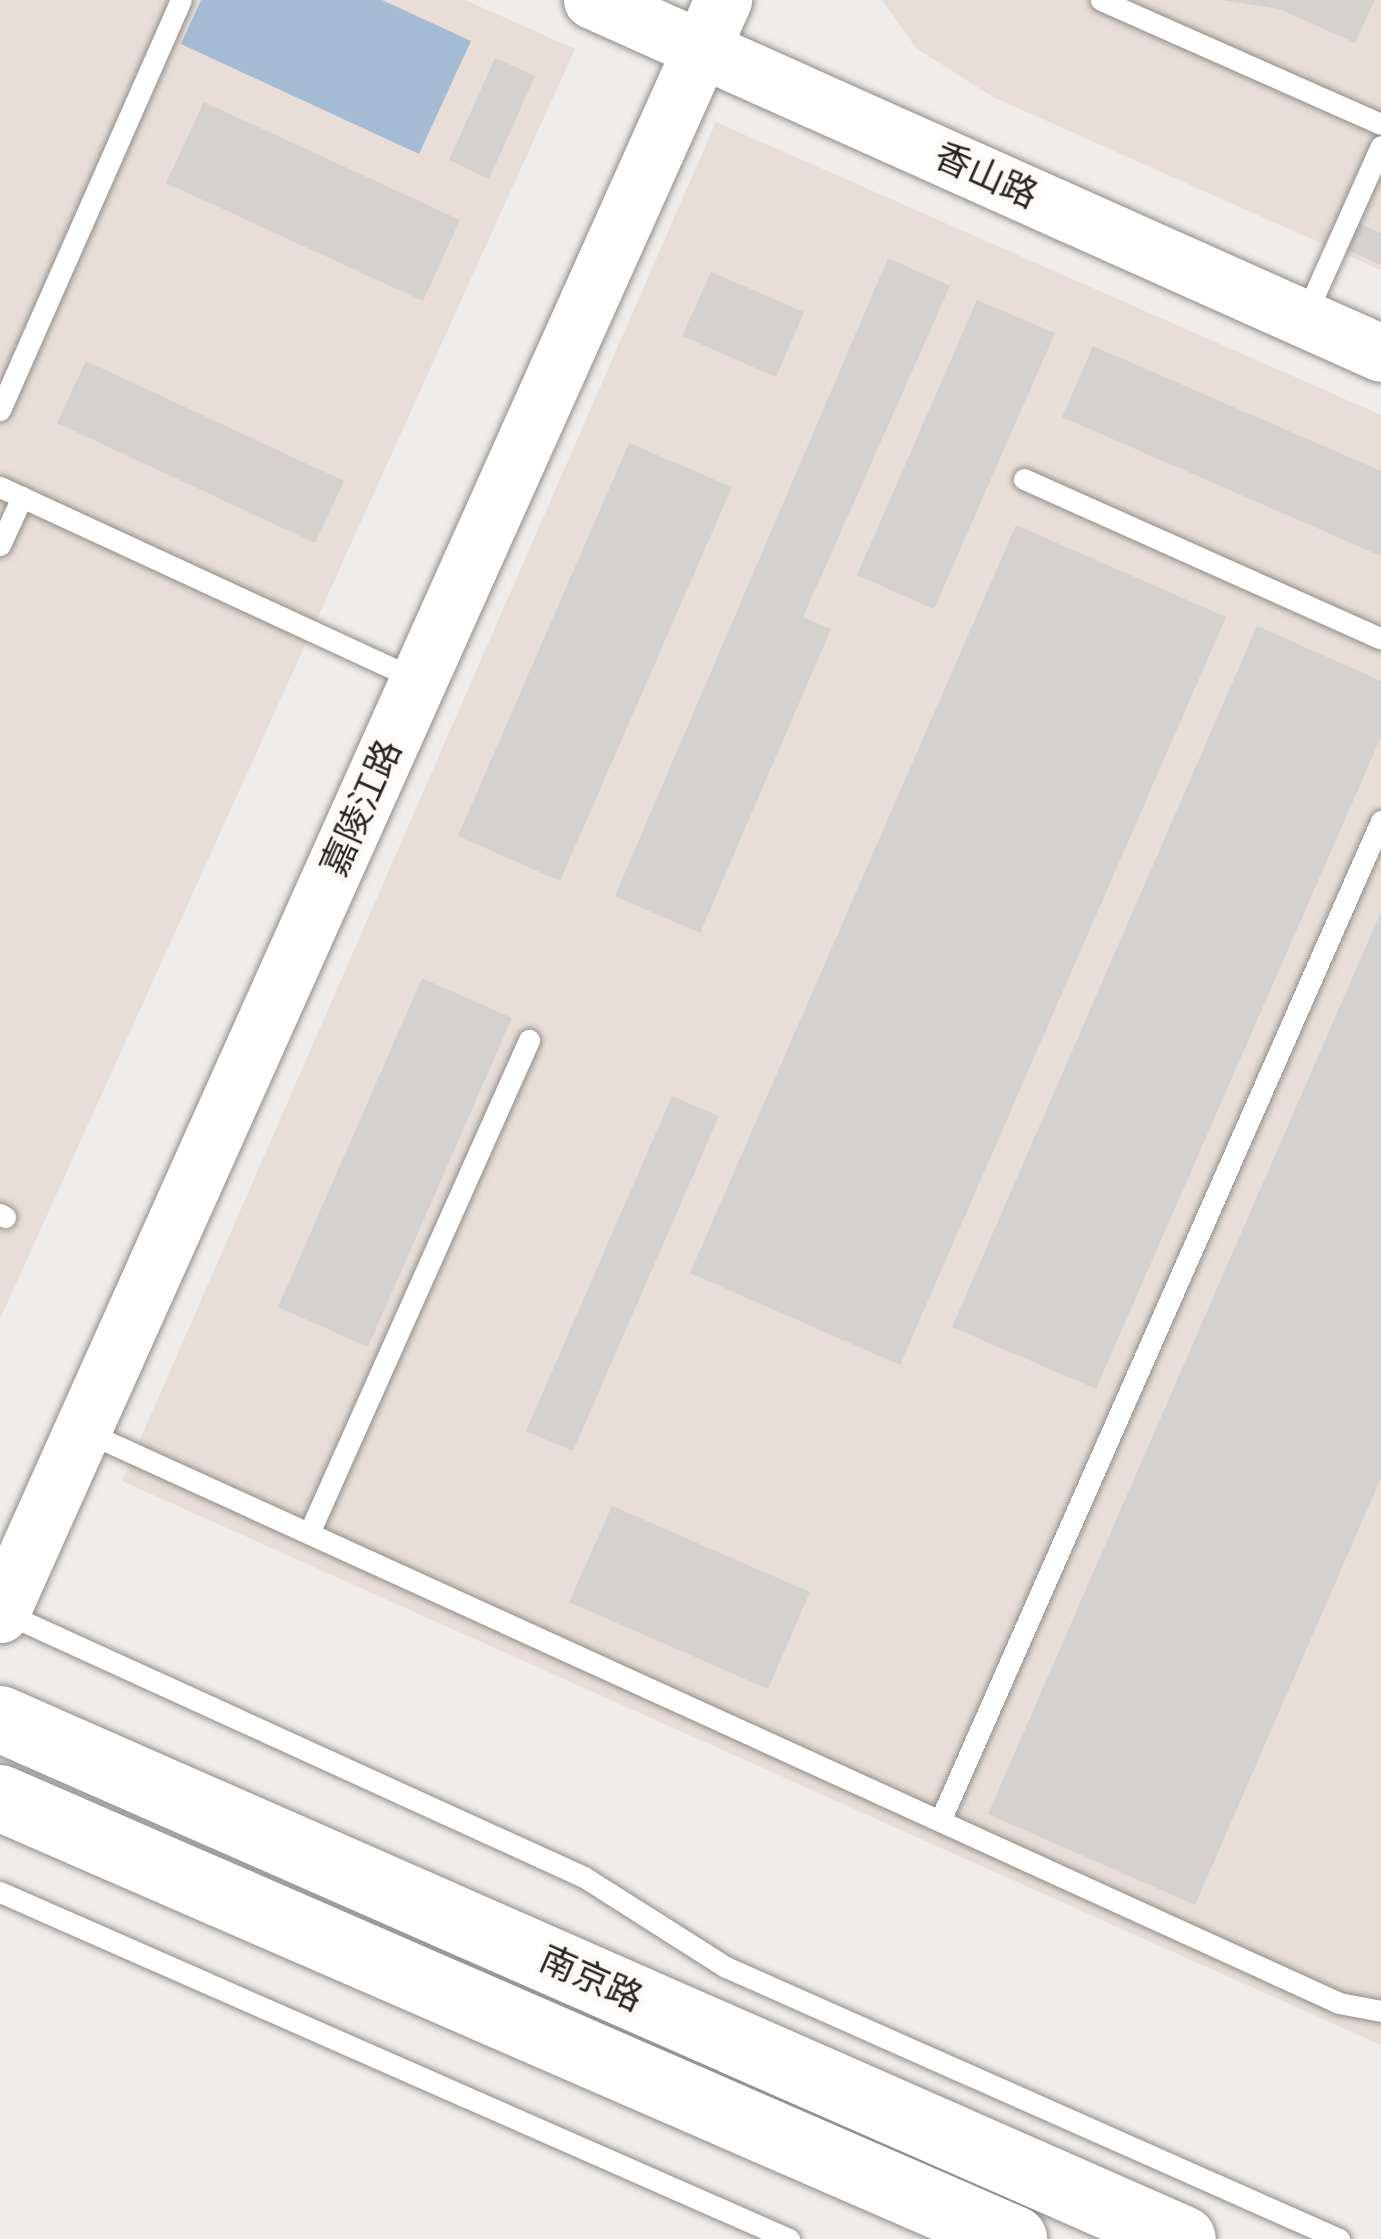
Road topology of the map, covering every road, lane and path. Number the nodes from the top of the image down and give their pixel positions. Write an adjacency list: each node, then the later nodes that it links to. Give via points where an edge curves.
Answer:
1 (182, 0): 9 (lane)
2 (592, 0): 4 (street, 香山路)
3 (1101, 0): 5 (lane)
4 (712, 24): 7 (street, 香山路); 15 (street, 嘉陵江路)
5 (1381, 124)
6 (1381, 146): 7 (lane)
7 (1304, 319): 8 (street, 香山路)
8 (1381, 353)
9 (0, 410)
10 (1024, 479): 14 (lane)
11 (0, 487): 12 (lane)
12 (22, 497): 13 (lane); 15 (lane)
13 (0, 545)
14 (1381, 639)
15 (419, 681): 18 (street, 嘉陵江路)
16 (1381, 821): 23 (lane)
17 (529, 1040): 19 (lane)
18 (83, 1430): 19 (lane); 20 (street, 嘉陵江路)
19 (309, 1533): 23 (lane)
20 (1, 1613): 29 (lane, via 584,1877 726,1966)
21 (0, 1718): 28 (main road, 南京路)
22 (0, 1798): 27 (main road, 南京路)
23 (940, 1821): 25 (lane, via 1339,2003)
24 (0, 1892): 26 (lane)
25 (1381, 2011)
26 (789, 2239)
27 (1014, 2239)
28 (1183, 2239)
29 (1339, 2239)

